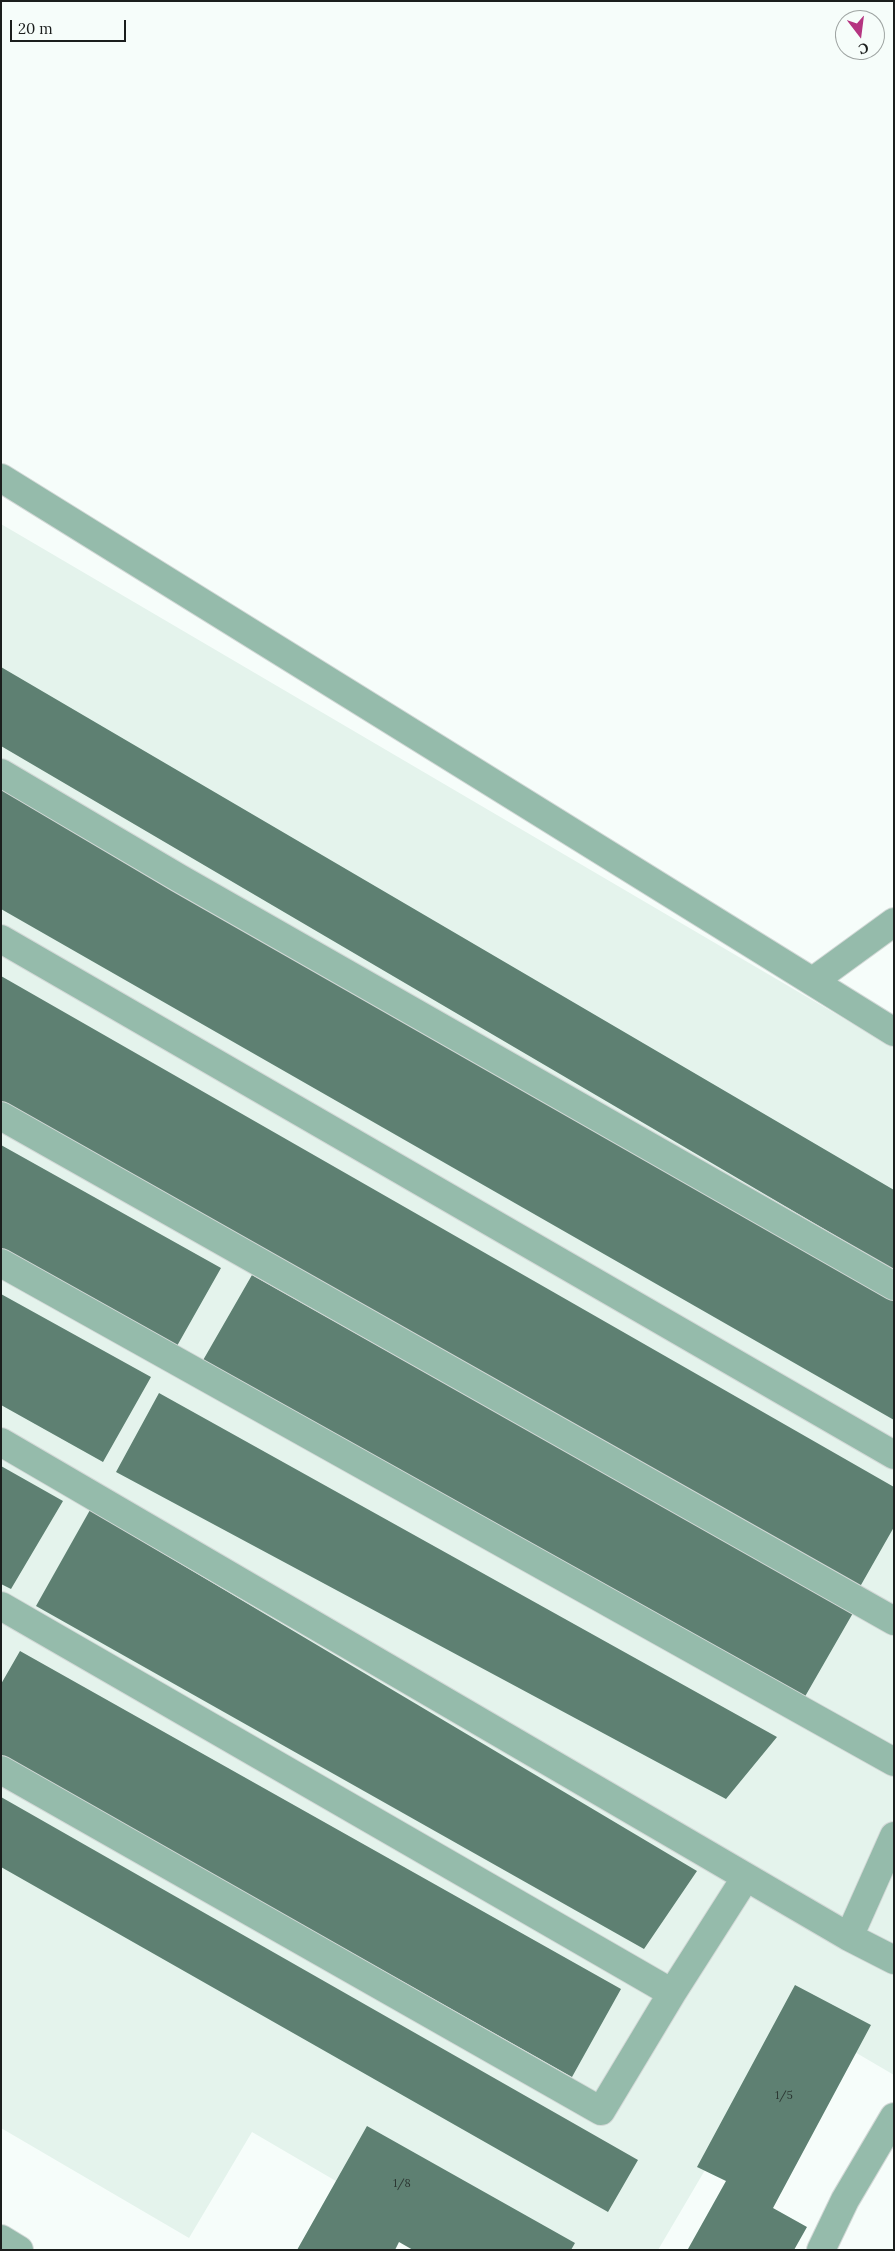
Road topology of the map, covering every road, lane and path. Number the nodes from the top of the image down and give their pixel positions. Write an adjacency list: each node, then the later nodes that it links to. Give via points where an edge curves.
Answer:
1 (1, 478): 5 (lane)
2 (1, 773): 9 (lane)
3 (894, 922): 5 (lane)
4 (1, 940): 11 (lane)
5 (813, 981): 6 (lane)
6 (894, 1032)
7 (1, 1116): 13 (lane)
8 (1, 1263): 14 (lane)
9 (894, 1286)
10 (1, 1442): 17 (lane)
11 (894, 1454)
12 (1, 1606): 20 (lane)
13 (894, 1620)
14 (894, 1762)
15 (1, 1770): 20 (lane, via 601,2111)
16 (894, 1836): 18 (lane)
17 (746, 1877): 18 (lane); 20 (lane)
18 (849, 1937): 19 (lane)
19 (894, 1960)
20 (672, 1993)
21 (894, 2117): 24 (lane, via 845,2200)
22 (1, 2240): 23 (lane)
23 (19, 2250)
24 (821, 2250)

